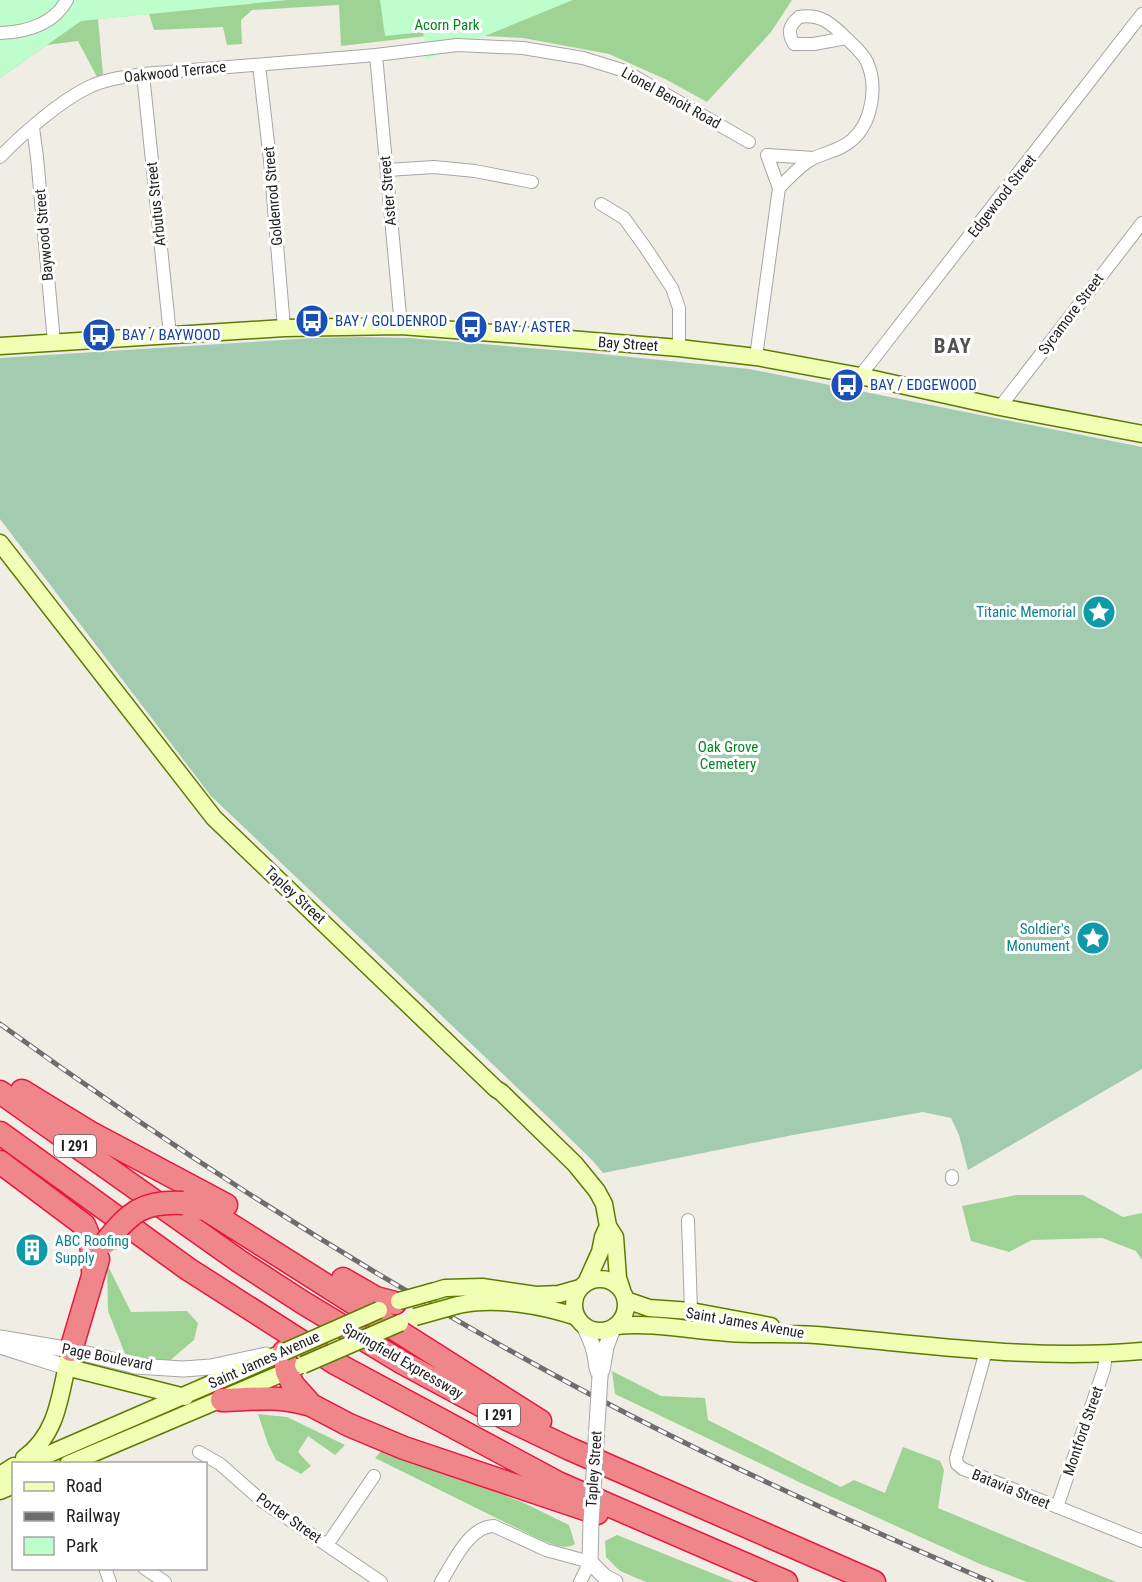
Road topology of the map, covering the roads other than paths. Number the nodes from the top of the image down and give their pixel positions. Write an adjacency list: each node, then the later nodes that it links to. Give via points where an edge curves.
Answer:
1 (67, 0): 3 (street, via 62,10 45,24 21,32)
2 (1142, 14): 24 (street, Edgewood Street)
3 (0, 33)
4 (846, 38): 11 (street, via 867,62 872,83 870,109 862,129 852,140)
5 (376, 55): 6 (street, Oakwood Terrace); 9 (street, Lionel Benoit Road, via 457,45 523,48 583,58 625,71); 12 (street, Aster Street)
6 (259, 64): 7 (street, Oakwood Terrace); 18 (street, Goldenrod Street)
7 (143, 74): 8 (street, Oakwood Terrace, via 90,87); 19 (street, Arbutus Street)
8 (33, 128): 10 (street, Oakwood Terrace); 20 (street, Baywood Street)
9 (749, 142)
10 (0, 157)
11 (814, 158): 14 (street); 14 (street, via 766,155)
12 (387, 170): 13 (street, via 434,167); 17 (street, Aster Street)
13 (532, 182)
14 (778, 188): 23 (street)
15 (601, 204): 22 (street, via 624,218 672,288 679,308)
16 (1142, 223): 25 (street, Sycamore Street)
17 (400, 326): 18 (main road, Bay Street); 22 (main road, Bay Street)
18 (284, 328): 19 (main road, Bay Street)
19 (170, 335): 20 (main road, Bay Street)
20 (54, 342): 21 (main road, Bay Street)
21 (0, 346)
22 (679, 348): 23 (main road, Bay Street)
23 (756, 357): 24 (main road, Bay Street)
24 (860, 376): 25 (main road, Bay Street)
25 (1000, 407): 26 (main road, Bay Street)
26 (1142, 434)
27 (0, 543): 33 (main road, Tapley Street, via 214,818 575,1164 604,1204)
28 (0, 1077): 37 (highway, via 89,1132 203,1191)
29 (0, 1092): 58 (highway, Springfield Expressway / I 291, via 302,1302 507,1419)
30 (0, 1133): 60 (highway, Springfield Expressway / I 291, via 188,1269 335,1363 558,1483)
31 (0, 1162): 34 (highway, via 84,1225 90,1237)
32 (688, 1220): 38 (street)
33 (608, 1226): 35 (main road); 36 (main road, Tapley Street, via 615,1237 618,1278)
34 (93, 1272): 47 (highway); 58 (highway, bridge, via 106,1242 127,1216 162,1203 183,1203 207,1210)
35 (583, 1286): 36 (main road, via 605,1279); 37 (main road, Saint James Avenue, bridge, via 560,1294 536,1295 482,1287 446,1288); 39 (main road, via 574,1302)
36 (624, 1295): 38 (main road, Saint James Avenue, via 650,1308); 40 (main road, via 625,1314)
37 (398, 1311): 39 (main road, Saint James Avenue, bridge, via 481,1303 555,1310); 48 (main road, Saint James Avenue, bridge); 48 (main road, Saint James Avenue, bridge)
38 (691, 1311): 41 (main road, Saint James Avenue)
39 (580, 1322): 40 (main road, via 595,1331); 49 (street, Tapley Street, via 592,1342)
40 (615, 1327): 41 (main road, Saint James Avenue, via 640,1324 728,1333); 49 (street, Tapley Street)
41 (813, 1335): 44 (main road)
42 (0, 1338): 47 (street, Page Boulevard)
43 (0, 1346): 47 (street, Page Boulevard)
44 (986, 1351): 46 (main road); 59 (street, Batavia Street, via 957,1464)
45 (1142, 1351): 46 (main road)
46 (1106, 1354): 59 (street, Montford Street)
47 (68, 1358): 48 (street, Page Boulevard, via 183,1369); 50 (main road, Page Boulevard); 54 (main road, via 49,1430 37,1449)
48 (291, 1363): 50 (main road, Saint James Avenue); 51 (main road, Saint James Avenue); 52 (highway, via 293,1385)
49 (600, 1376): 63 (street, Tapley Street, bridge)
50 (182, 1397): 51 (main road, Page Boulevard); 55 (main road, Saint James Avenue)
51 (222, 1400): 52 (highway, via 274,1397); 56 (main road, Saint James Avenue)
52 (311, 1405): 60 (highway, via 404,1448 580,1508)
53 (199, 1452): 62 (street, Porter Street)
54 (19, 1462)
55 (31, 1462)
56 (73, 1462)
57 (374, 1476): 62 (street)
58 (647, 1484): 71 (highway, Springfield Expressway / I 291)
59 (1057, 1507): 61 (street, Batavia Street)
60 (684, 1538): 70 (highway, Springfield Expressway / I 291)
61 (1142, 1540)
62 (327, 1545): 66 (street, Porter Street)
63 (590, 1562): 67 (street, via 485,1526 469,1540); 68 (street); 69 (street)
64 (146, 1570): 65 (street)
65 (165, 1582)
66 (381, 1582)
67 (441, 1582)
68 (580, 1582)
69 (615, 1582)
70 (786, 1582)
71 (874, 1582)

